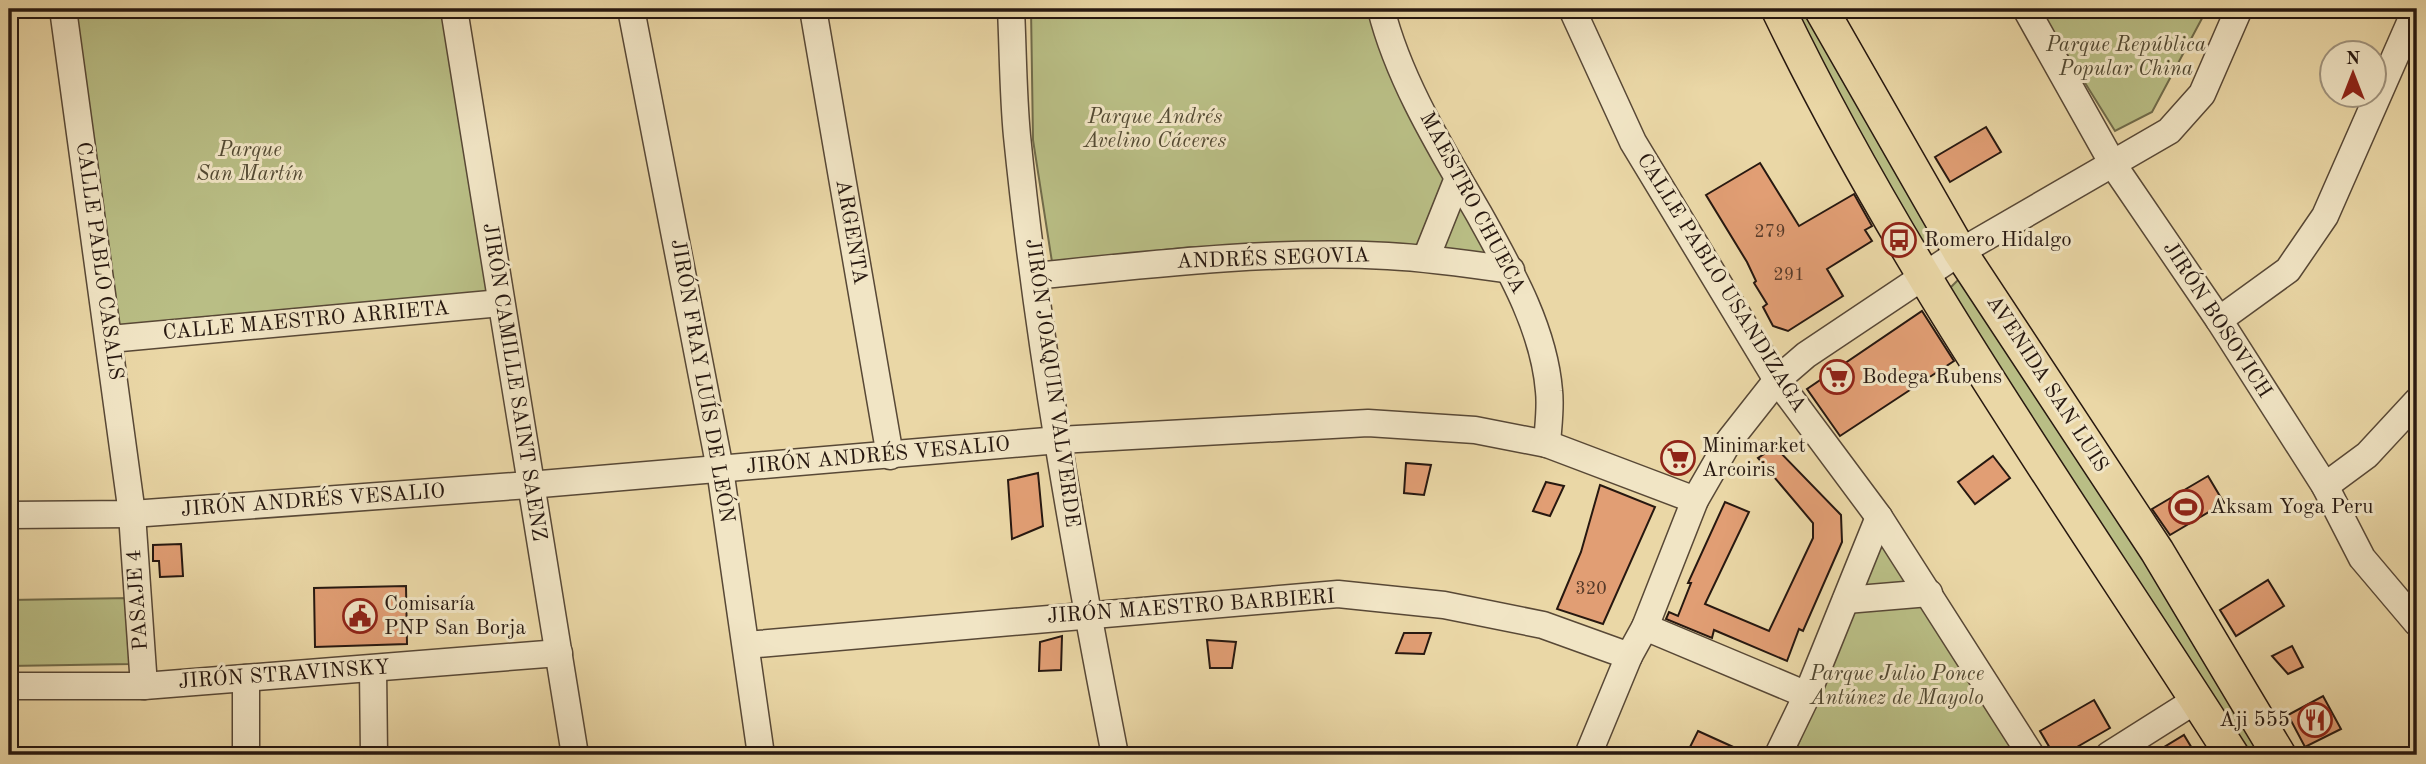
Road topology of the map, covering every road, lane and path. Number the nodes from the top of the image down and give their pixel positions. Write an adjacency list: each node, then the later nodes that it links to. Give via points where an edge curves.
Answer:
1 (64, 9): 22 (street, CALLE PABLO CASALS)
2 (454, 9): 20 (street, JIRÓN CAMILLE SAINT SAENZ)
3 (631, 9): 28 (street, JIRÓN FRAY LUÍS DE LEÓN)
4 (813, 9): 27 (street, ARGENTA)
5 (1011, 9): 18 (street, JIRÓN JOAQUIN VALVERDE, via 1017,135)
6 (1381, 9): 14 (street, MAESTRO CHUECA, via 1390,47)
7 (1572, 9): 23 (street, CALLE PABLO USANDIZAGA, via 1633,142)
8 (1778, 9): 19 (main road)
9 (1821, 9): 15 (main road, AVENIDA SAN LUIS)
10 (2026, 9): 13 (street, JIRÓN BOSOVICH)
11 (2239, 9): 13 (street, via 2202,94 2169,131)
12 (2416, 9): 21 (street, via 2325,216 2288,270)
13 (2114, 166): 15 (street); 21 (street, JIRÓN BOSOVICH)
14 (1458, 178): 16 (street); 17 (street, MAESTRO CHUECA)
15 (1960, 252): 19 (street); 59 (main road, AVENIDA SAN LUIS, via 2157,551)
16 (1426, 258): 17 (street, ANDRÉS SEGOVIA); 18 (street, ANDRÉS SEGOVIA, via 1296,255)
17 (1511, 270): 26 (street, MAESTRO CHUECA, via 1545,369)
18 (1035, 276): 25 (street, JIRÓN JOAQUIN VALVERDE)
19 (1924, 276): 23 (street, via 1805,355); 48 (main road)
20 (502, 303): 22 (street, CALLE MAESTRO ARRIETA); 29 (street, JIRÓN CAMILLE SAINT SAENZ)
21 (2219, 320): 30 (street, JIRÓN BOSOVICH)
22 (110, 339): 32 (street, CALLE PABLO CASALS)
23 (1777, 380): 31 (street, via 1729,441); 34 (street, CALLE PABLO USANDIZAGA)
24 (2417, 401): 30 (street, via 2367,455)
25 (1059, 440): 26 (street, JIRÓN ANDRÉS VESALIO, via 1368,423 1475,430); 27 (street, JIRÓN ANDRÉS VESALIO); 37 (street, JIRÓN JOAQUIN VALVERDE)
26 (1548, 444): 31 (street, JIRÓN ANDRÉS VESALIO)
27 (890, 456): 28 (street, JIRÓN ANDRÉS VESALIO)
28 (720, 469): 29 (street, JIRÓN ANDRÉS VESALIO); 40 (street, JIRÓN FRAY LUÍS DE LEÓN)
29 (529, 485): 32 (street, JIRÓN ANDRÉS VESALIO); 41 (street, JIRÓN CAMILLE SAINT SAENZ)
30 (2325, 486): 38 (street, JIRÓN BOSOVICH, via 2362,558)
31 (1695, 500): 39 (street)
32 (132, 514): 33 (street, JIRÓN ANDRÉS VESALIO); 46 (street, PASAJE 4)
33 (9, 515)
34 (1879, 517): 35 (street, CALLE PABLO USANDIZAGA); 36 (street)
35 (1929, 593): 36 (street); 56 (street, CALLE PABLO USANDIZAGA)
36 (1846, 600): 47 (street)
37 (1088, 614): 40 (street, JIRÓN MAESTRO BARBIERI); 42 (street, JIRÓN MAESTRO BARBIERI, via 1338,594 1444,605 1543,625); 53 (street, JIRÓN JOAQUIN VALVERDE)
38 (2417, 624)
39 (1645, 627): 42 (street); 47 (street)
40 (746, 645): 52 (street, JIRÓN FRAY LUÍS DE LEÓN)
41 (559, 653): 43 (street, JIRÓN STRAVINSKY); 51 (street, JIRÓN CAMILLE SAINT SAENZ)
42 (1629, 656): 54 (street)
43 (373, 669): 44 (street, JIRÓN STRAVINSKY); 50 (street)
44 (246, 678): 46 (street, JIRÓN STRAVINSKY); 49 (street)
45 (9, 686): 46 (street, JIRÓN STRAVINSKY)
46 (144, 686)
47 (1807, 695): 55 (street)
48 (2196, 700): 57 (street); 58 (main road)
49 (246, 755)
50 (374, 755)
51 (575, 755)
52 (761, 755)
53 (1115, 755)
54 (1588, 755)
55 (1778, 755)
56 (2031, 755)
57 (2109, 755)
58 (2232, 755)
59 (2279, 755)

